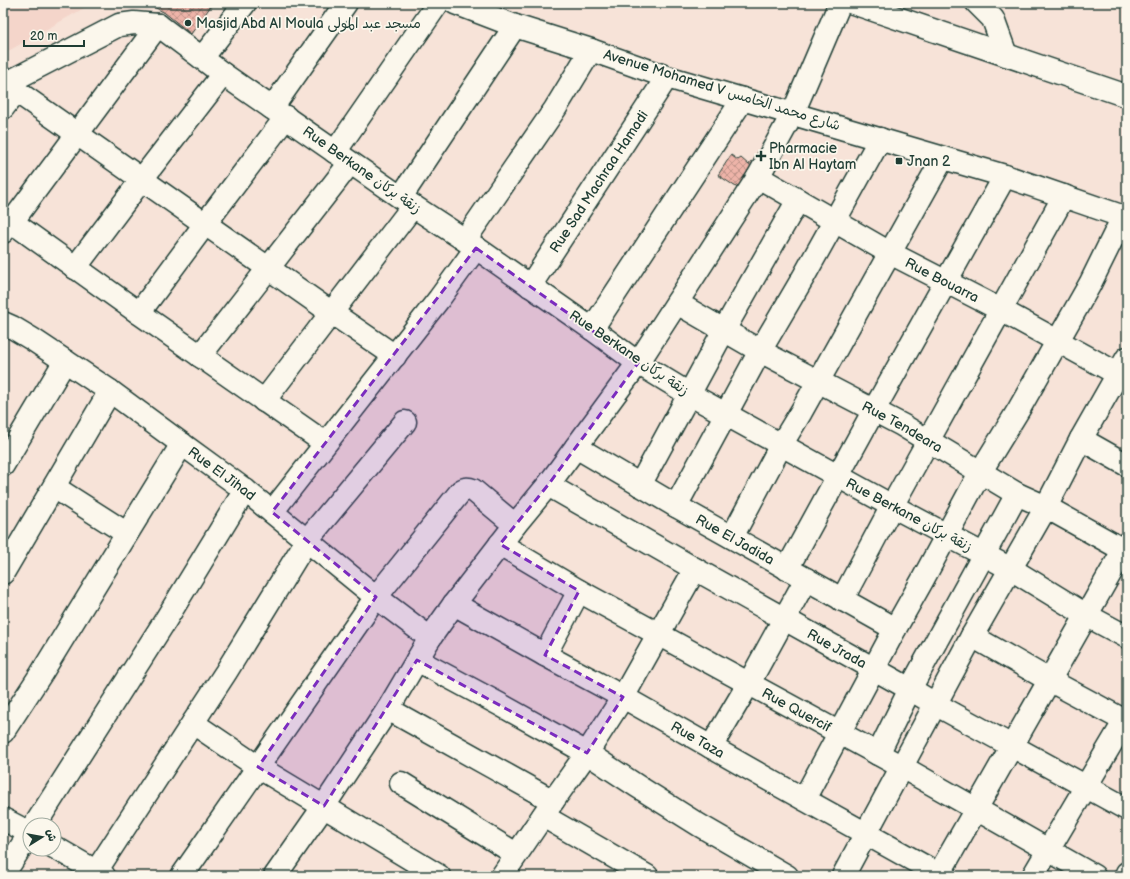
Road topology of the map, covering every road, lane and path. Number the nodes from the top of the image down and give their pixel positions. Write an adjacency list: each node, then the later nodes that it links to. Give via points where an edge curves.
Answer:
1 (245, 3): 12 (street)
2 (346, 3): 19 (street)
3 (438, 3): 23 (street)
4 (455, 3): 9 (street, Avenue Mohamed V شارع محمد الخامس)
5 (840, 3): 20 (street)
6 (853, 3): 11 (street)
7 (978, 3): 11 (street, via 992,19)
8 (158, 25): 12 (street, Rue Berkane زنقة بركان); 15 (street, via 119,24); 21 (street)
9 (515, 26): 10 (street, Avenue Mohamed V شارع محمد الخامس); 30 (street)
10 (591, 50): 14 (street, Avenue Mohamed V شارع محمد الخامس); 35 (street)
11 (1006, 55): 16 (street)
12 (202, 58): 13 (street, Rue Berkane زنقة بركان)
13 (223, 74): 19 (street, Rue Berkane زنقة بركان); 27 (street)
14 (667, 77): 17 (street, Avenue Mohamed V شارع محمد الخامس); 40 (street, Rue Sad Machraa Hamadi)
15 (9, 87): 18 (street); 21 (street)
16 (1127, 96)
17 (743, 99): 20 (street, Avenue Mohamed V شارع محمد الخامس); 45 (street)
18 (3, 108)
19 (279, 113): 23 (street, Rue Berkane زنقة بركان); 33 (street)
20 (793, 113): 22 (street, Avenue Mohamed V شارع محمد الخامس); 26 (street)
21 (78, 134): 27 (street); 34 (street)
22 (880, 139): 24 (street, Avenue Mohamed V شارع محمد الخامس); 32 (street)
23 (343, 157): 30 (street, Rue Berkane زنقة بركان); 38 (street)
24 (943, 158): 25 (street, Avenue Mohamed V شارع محمد الخامس); 36 (street)
25 (1005, 176): 28 (street, Avenue Mohamed V شارع محمد الخامس); 39 (street)
26 (758, 177): 29 (street, Rue Bouarra); 41 (street)
27 (142, 179): 33 (street); 37 (street)
28 (1064, 196): 31 (street, Avenue Mohamed V شارع محمد الخامس); 42 (street)
29 (798, 200): 32 (street, Rue Bouarra); 46 (street)
30 (407, 201): 35 (street, Rue Berkane زنقة بركان); 44 (street)
31 (1125, 217): 48 (street)
32 (834, 221): 36 (street, Rue Bouarra); 49 (street)
33 (205, 224): 38 (street); 43 (street)
34 (8, 227): 37 (street)
35 (471, 244): 40 (street, Rue Berkane زنقة بركان); 51 (street, via 439,299)
36 (890, 253): 39 (street, Rue Bouarra); 55 (street)
37 (76, 268): 43 (street)
38 (268, 269): 44 (street); 50 (street)
39 (946, 282): 42 (street, Rue Bouarra); 59 (street)
40 (530, 286): 45 (street, Rue Berkane زنقة بركان)
41 (677, 303): 46 (street, Rue Tendeara); 53 (street)
42 (1001, 310): 48 (street, Rue Bouarra); 63 (street)
43 (139, 313): 50 (street)
44 (332, 313): 51 (street); 58 (street)
45 (592, 329): 53 (street, Rue Berkane زنقة بركان)
46 (724, 330): 49 (street, Rue Tendeara); 57 (street)
47 (6, 331): 52 (street, Rue El Jihad, via 32,339)
48 (1056, 342): 54 (street, Rue Bouarra); 70 (street)
49 (760, 351): 55 (street, Rue Tendeara); 60 (street)
50 (200, 356): 58 (street)
51 (395, 356): 64 (street)
52 (65, 361): 56 (street, Rue El Jihad); 68 (street)
53 (638, 363): 57 (street, Rue Berkane زنقة بركان); 67 (street)
54 (1124, 370): 62 (street)
55 (818, 381): 59 (street, Rue Tendeara); 66 (street)
56 (110, 391): 65 (street, Rue El Jihad); 74 (street)
57 (690, 394): 60 (street, Rue Berkane زنقة بركان); 73 (street)
58 (264, 401): 64 (street)
59 (874, 410): 63 (street, Rue Tendeara); 71 (street)
60 (726, 414): 66 (street, Rue Berkane زنقة بركان); 77 (street)
61 (405, 422): 85 (street)
62 (1082, 439): 69 (street); 79 (street)
63 (928, 441): 70 (street, Rue Tendeara); 78 (street)
64 (325, 443): 80 (street)
65 (182, 444): 75 (street, Rue El Jihad); 82 (street)
66 (781, 444): 71 (street, Rue Berkane زنقة بركان); 84 (street)
67 (576, 448): 72 (street); 73 (street, Rue El Jadida)
68 (3, 465)
69 (1127, 465)
70 (981, 471): 76 (street, Rue Tendeara); 83 (street)
71 (837, 476): 78 (street, Rue Berkane زنقة بركان); 89 (street)
72 (548, 485): 81 (street); 91 (street, Rue Jrada)
73 (640, 485): 77 (street, Rue El Jadida)
74 (54, 487): 82 (street); 92 (street)
75 (245, 490): 80 (street, Rue El Jihad); 131 (street)
76 (1017, 494): 79 (street, Rue Tendeara); 88 (street)
77 (676, 506): 84 (street, Rue El Jadida)
78 (892, 506): 83 (street, Rue Berkane زنقة بركان); 96 (street)
79 (1046, 507): 87 (street, Rue Tendeara); 90 (street)
80 (272, 512): 85 (street, Rue El Jihad)
81 (515, 526): 86 (street); 95 (street, via 473,490 464,489)
82 (126, 534): 116 (street)
83 (947, 535): 88 (street, Rue Berkane زنقة بركان); 100 (street)
84 (732, 537): 89 (street, Rue El Jadida)
85 (307, 540): 95 (street, Rue El Jihad); 115 (street)
86 (500, 544): 94 (street, Rue Quercif); 97 (street)
87 (1126, 548): 98 (street)
88 (984, 555): 90 (street, Rue Berkane زنقة بركان); 110 (street)
89 (787, 569): 93 (street, Rue El Jadida)
90 (1011, 569): 98 (street, Rue Berkane زنقة بركان); 102 (street)
91 (695, 570): 99 (street, Rue Jrada); 101 (street)
92 (3, 573)
93 (806, 579): 96 (street, Rue El Jadida); 99 (street)
94 (580, 591): 101 (street, Rue Quercif); 105 (street)
95 (376, 597): 103 (street, Rue El Jihad); 122 (street)
96 (842, 600): 100 (street, Rue El Jadida)
97 (454, 604): 103 (street); 105 (street, Rue Taza)
98 (1086, 615): 104 (street, Rue Berkane زنقة بركان); 108 (street)
99 (784, 619): 107 (street, Rue Jrada); 109 (street)
100 (895, 629): 107 (street)
101 (658, 634): 109 (street, Rue Quercif); 111 (street)
102 (972, 636): 108 (street); 112 (street)
103 (430, 638): 106 (street)
104 (1127, 638)
105 (545, 655): 111 (street, Rue Taza)
106 (417, 660): 113 (street); 120 (street)
107 (874, 669): 110 (street, Rue Jrada); 117 (street)
108 (1049, 680): 114 (street); 118 (street)
109 (749, 683): 117 (street, Rue Quercif); 119 (street)
110 (910, 689): 112 (street, Rue Jrada); 121 (street)
111 (623, 697): 119 (street, Rue Taza); 120 (street)
112 (935, 704): 118 (street, Rue Jrada); 123 (street)
113 (388, 709): 127 (street); 128 (street)
114 (1126, 720): 125 (street)
115 (193, 723): 122 (street); 139 (street)
116 (3, 732)
117 (839, 732): 121 (street, Rue Quercif); 126 (street)
118 (1013, 746): 125 (street, Rue Jrada); 129 (street)
119 (711, 747): 126 (street, Rue Taza)
120 (587, 753): 128 (street); 147 (street, via 693,821)
121 (878, 754): 123 (street, Rue Quercif)
122 (258, 767): 127 (street); 142 (street)
123 (902, 767): 129 (street, Rue Quercif); 134 (street)
124 (401, 783): 138 (street)
125 (1087, 787): 130 (street, Rue Jrada); 136 (street)
126 (804, 799): 134 (street, Rue Taza)
127 (324, 806): 143 (street); 144 (street)
128 (548, 808): 138 (street); 146 (street)
129 (976, 809): 136 (street, Rue Quercif); 141 (street)
130 (1127, 809)
131 (40, 817)
132 (3, 818): 133 (street)
133 (22, 829)
134 (866, 834): 141 (street, Rue Taza); 148 (street)
135 (22, 845): 140 (street)
136 (1048, 850): 149 (street); 150 (street, Rue Quercif)
137 (62, 852): 139 (street)
138 (516, 854): 145 (street)
139 (98, 874)
140 (3, 875)
141 (940, 875)
142 (182, 876)
143 (275, 876)
144 (439, 876)
145 (502, 876)
146 (647, 876)
147 (787, 876)
148 (843, 876)
149 (1033, 876)
150 (1094, 876)

